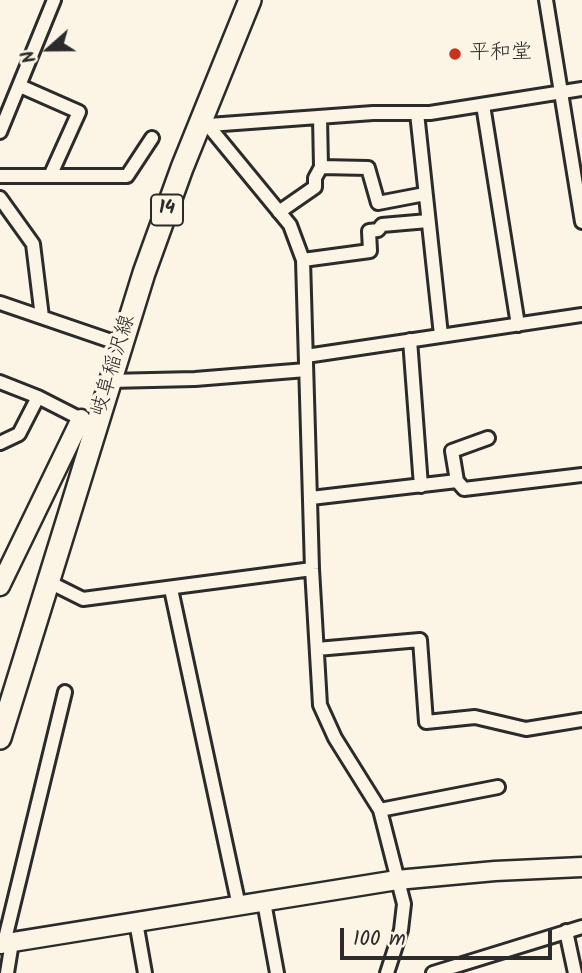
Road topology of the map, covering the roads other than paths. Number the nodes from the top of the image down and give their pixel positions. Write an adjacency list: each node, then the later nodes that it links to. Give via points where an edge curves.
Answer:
1 (54, 0): 4 (street)
2 (250, 0): 10 (main road, 岐阜稲沢線 / 14)
3 (546, 0): 6 (street)
4 (20, 86): 11 (street); 14 (street, via 79,113)
5 (582, 89): 6 (street)
6 (561, 92): 7 (street); 20 (street)
7 (483, 105): 8 (street); 25 (street)
8 (417, 113): 9 (street); 16 (street)
9 (320, 117): 10 (street); 13 (street)
10 (205, 121): 18 (street); 28 (main road, 岐阜稲沢線 / 14, via 153,247)
11 (0, 132)
12 (152, 138): 14 (street, via 127,176)
13 (321, 167): 16 (street, via 368,168 377,202); 18 (street, via 315,187)
14 (51, 174): 15 (street)
15 (0, 176)
16 (425, 194): 19 (street)
17 (0, 198): 24 (street, via 33,244)
18 (279, 212): 21 (street, via 290,225)
19 (429, 221): 21 (street, via 382,225 369,231 370,251); 26 (street)
20 (582, 222)
21 (303, 260): 29 (street)
22 (0, 303): 24 (street)
23 (582, 315): 25 (street)
24 (42, 317): 28 (street)
25 (519, 325): 26 (street)
26 (441, 335): 27 (street)
27 (410, 340): 29 (street); 39 (street)
28 (120, 344): 31 (main road, 岐阜稲沢線 / 14)
29 (306, 356): 30 (street)
30 (306, 370): 31 (street); 40 (street)
31 (109, 381): 34 (main road, 岐阜稲沢線 / 14)
32 (0, 382): 33 (street)
33 (38, 397): 34 (street); 36 (street, via 19,434)
34 (89, 422): 42 (main road, 岐阜稲沢線 / 14); 43 (street)
35 (488, 438): 38 (street, via 452,451)
36 (0, 443)
37 (582, 475): 38 (street, via 464,489)
38 (457, 481): 39 (street)
39 (421, 486): 40 (street)
40 (311, 498): 41 (street)
41 (312, 569): 44 (street); 45 (street)
42 (47, 581): 44 (street, via 83,599); 48 (main road, 岐阜稲沢線 / 14)
43 (0, 586)
44 (171, 589): 54 (street)
45 (317, 649): 47 (street, via 421,640 426,722 475,717 526,729); 50 (street, via 320,705)
46 (65, 692): 58 (street)
47 (582, 720)
48 (0, 738)
49 (498, 787): 50 (street)
50 (380, 810): 52 (street)
51 (582, 867): 52 (street)
52 (397, 880): 53 (street); 62 (street, via 404,904)
53 (264, 902): 54 (street); 61 (street)
54 (240, 906): 55 (street)
55 (136, 922): 58 (street); 60 (street)
56 (582, 927): 57 (street)
57 (566, 931): 63 (street); 64 (street)
58 (5, 943): 59 (street)
59 (7, 973)
60 (145, 973)
61 (275, 973)
62 (387, 973)
63 (433, 973)
64 (575, 973)

